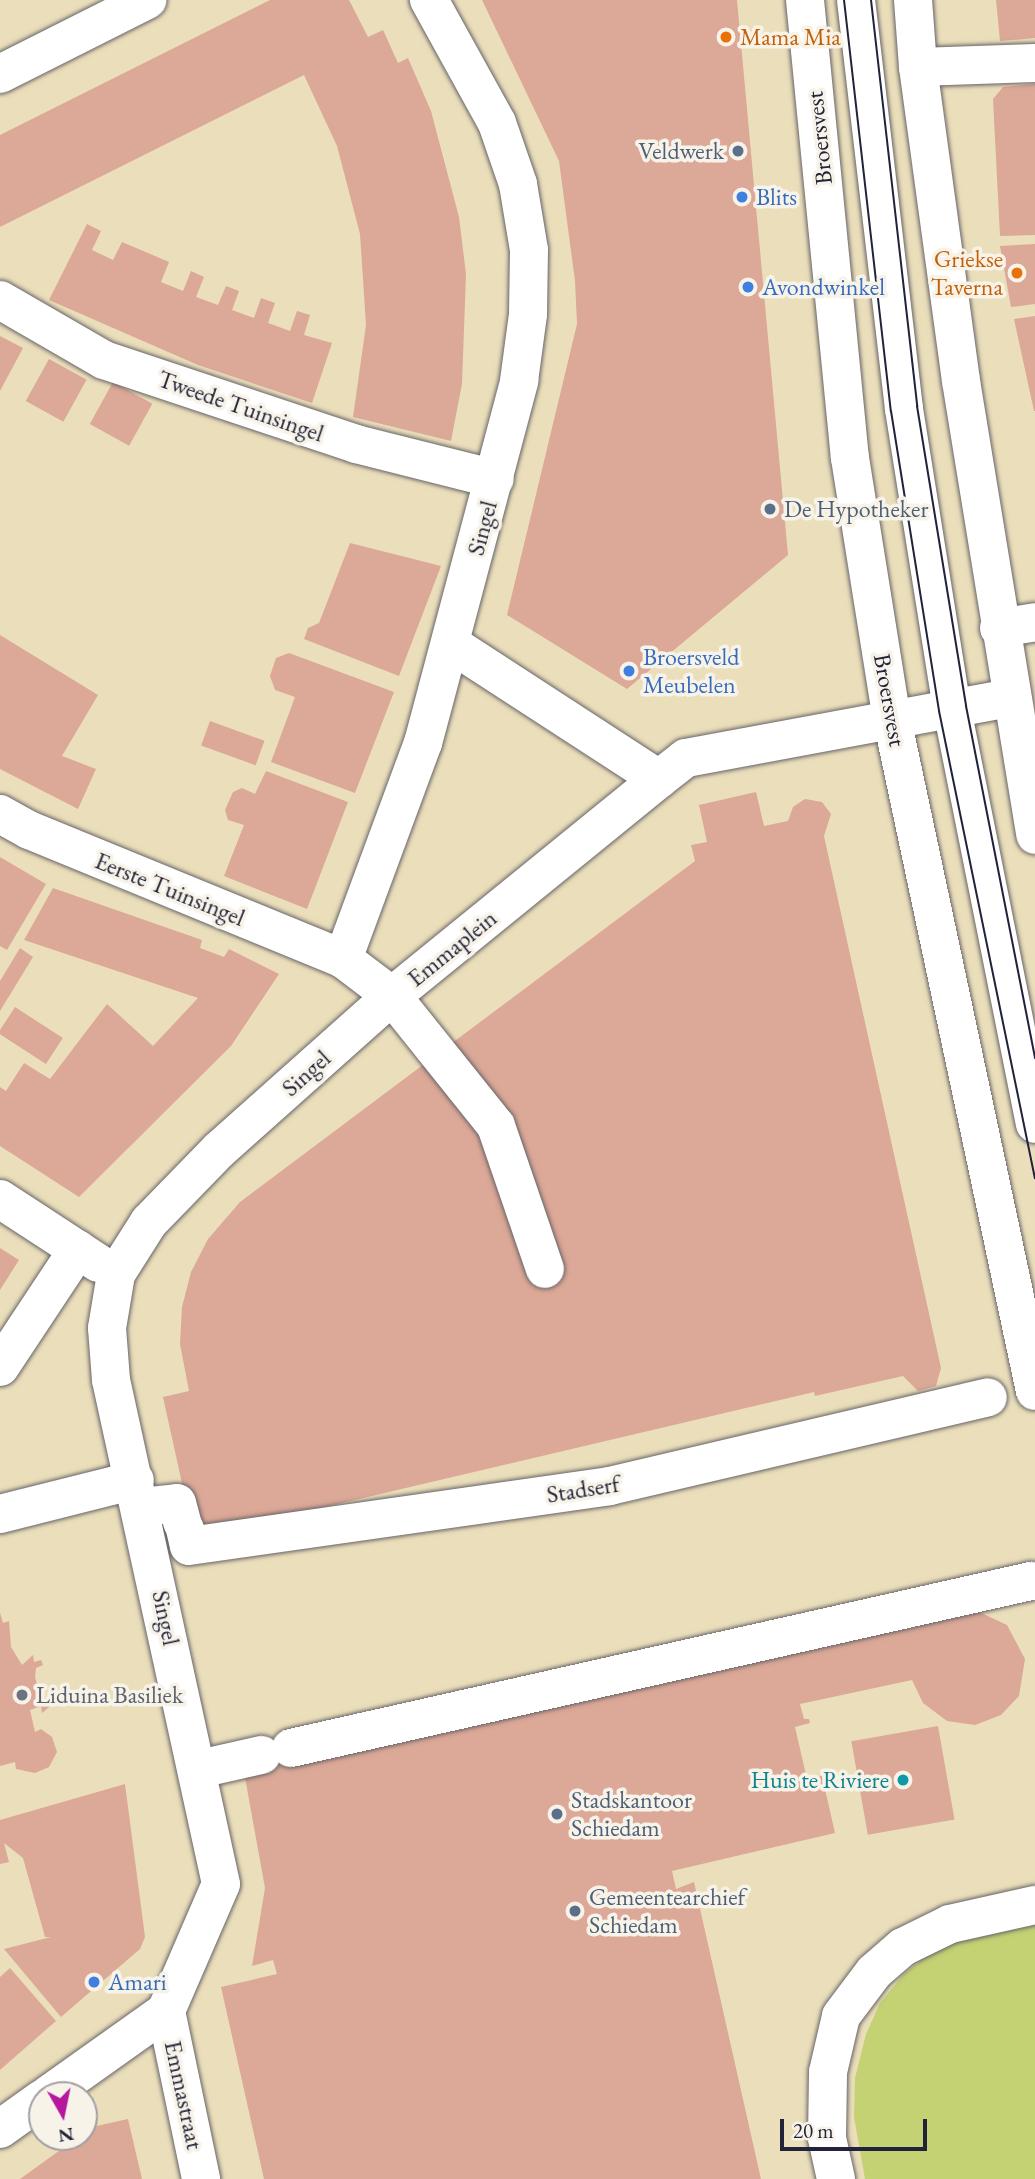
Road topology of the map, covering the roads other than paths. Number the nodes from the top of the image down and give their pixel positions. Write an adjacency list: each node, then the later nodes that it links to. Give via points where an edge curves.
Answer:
1 (148, 0): 8 (street)
2 (429, 0): 10 (street, Singel, via 497,124 519,184 529,250 523,355)
3 (805, 0): 15 (street, Broersvest, via 850,458)
4 (856, 0): 14 (street, Broersvest, via 904,409)
5 (913, 0): 7 (street)
6 (1035, 63): 7 (street)
7 (918, 67): 11 (street)
8 (0, 74)
9 (0, 300): 10 (street, Tweede Tuinsingel, via 104,360 356,444)
10 (495, 479): 12 (street, Singel)
11 (1017, 625): 13 (street)
12 (451, 644): 16 (street); 19 (street, Singel, via 423,743)
13 (1010, 698): 14 (street, Emmaplein); 18 (street)
14 (952, 709): 15 (street, Emmaplein); 21 (street, Broersvest)
15 (892, 719): 16 (street, Emmaplein, via 686,758); 27 (street, Broersvest)
16 (659, 779): 20 (street, Emmaplein)
17 (0, 814): 19 (street, Eerste Tuinsingel)
18 (1035, 835)
19 (343, 959): 20 (street)
20 (392, 996): 24 (street, Emmaplein, via 496,1126); 25 (street, Singel, via 219,1150 149,1222)
21 (1035, 1124)
22 (0, 1199): 23 (street)
23 (78, 1250): 25 (street); 26 (street)
24 (545, 1269)
25 (116, 1274): 29 (street, Singel, via 107,1328 111,1380)
26 (0, 1367)
27 (1035, 1391)
28 (988, 1397): 29 (street, Stadserf, via 610,1486 189,1546 177,1503)
29 (138, 1493): 30 (street); 32 (street, Singel)
30 (0, 1514)
31 (1031, 1581): 32 (street)
32 (199, 1769): 34 (street, Singel, via 221,1884)
33 (1035, 1905): 39 (street, via 950,1924 903,1947 874,1972 841,2016 828,2072 827,2138)
34 (166, 2011): 35 (street); 38 (street, Emmastraat)
35 (68, 2081)
36 (28, 2109): 37 (street)
37 (0, 2129)
38 (201, 2179)
39 (836, 2179)

